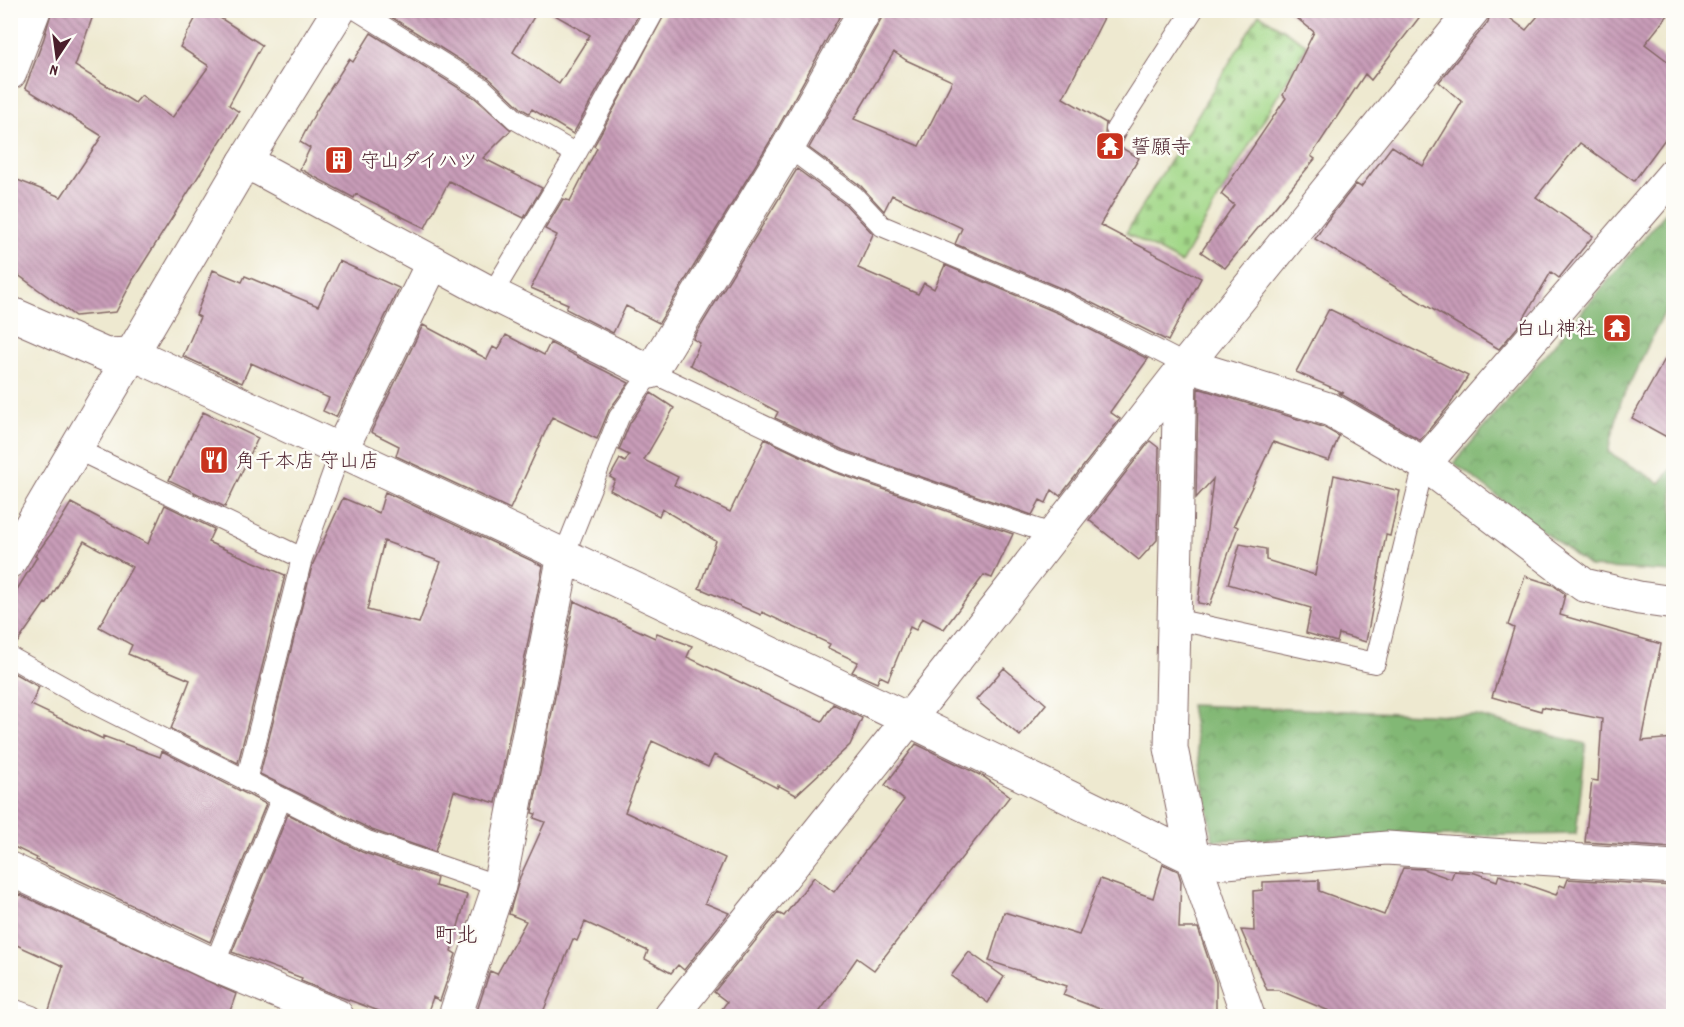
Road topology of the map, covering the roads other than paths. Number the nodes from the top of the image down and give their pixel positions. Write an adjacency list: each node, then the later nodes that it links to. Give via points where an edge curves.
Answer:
1 (34, 10): 8 (street)
2 (339, 10): 12 (street)
3 (357, 10): 11 (lane, via 482,88 515,119)
4 (655, 10): 11 (lane)
5 (865, 10): 10 (street)
6 (1193, 10): 9 (lane)
7 (1461, 14): 18 (street)
8 (11, 71)
9 (1116, 129)
10 (788, 147): 18 (lane, via 854,196 882,226 1065,303); 19 (street)
11 (576, 154): 15 (lane)
12 (244, 163): 14 (street); 17 (street)
13 (1674, 174): 22 (street)
14 (433, 262): 15 (street); 21 (street)
15 (492, 294): 19 (street)
16 (10, 313): 17 (street, via 106,355)
17 (132, 354): 20 (street); 21 (street)
18 (1183, 369): 22 (street, via 1331,410); 23 (street); 28 (street)
19 (651, 372): 23 (lane, via 838,461); 24 (lane, via 620,417)
20 (76, 449): 25 (lane); 26 (street)
21 (340, 450): 24 (street); 25 (lane)
22 (1424, 464): 27 (street, via 1584,585); 28 (lane, via 1375,663)
23 (1053, 534): 30 (street)
24 (564, 555): 30 (street); 36 (street)
25 (302, 558): 31 (lane)
26 (10, 561)
27 (1674, 603)
28 (1174, 619): 33 (street, via 1171,748)
29 (10, 657): 31 (lane)
30 (910, 718): 33 (street); 42 (street)
31 (246, 782): 32 (lane)
32 (281, 799): 36 (lane, via 368,841); 37 (lane)
33 (1193, 858): 34 (street, via 1226,862 1387,848); 43 (street)
34 (1674, 867)
35 (10, 869): 37 (street)
36 (499, 886): 41 (street)
37 (214, 965): 39 (street)
38 (10, 1008): 40 (lane)
39 (333, 1016)
40 (32, 1017)
41 (455, 1017)
42 (671, 1017)
43 (1248, 1017)

